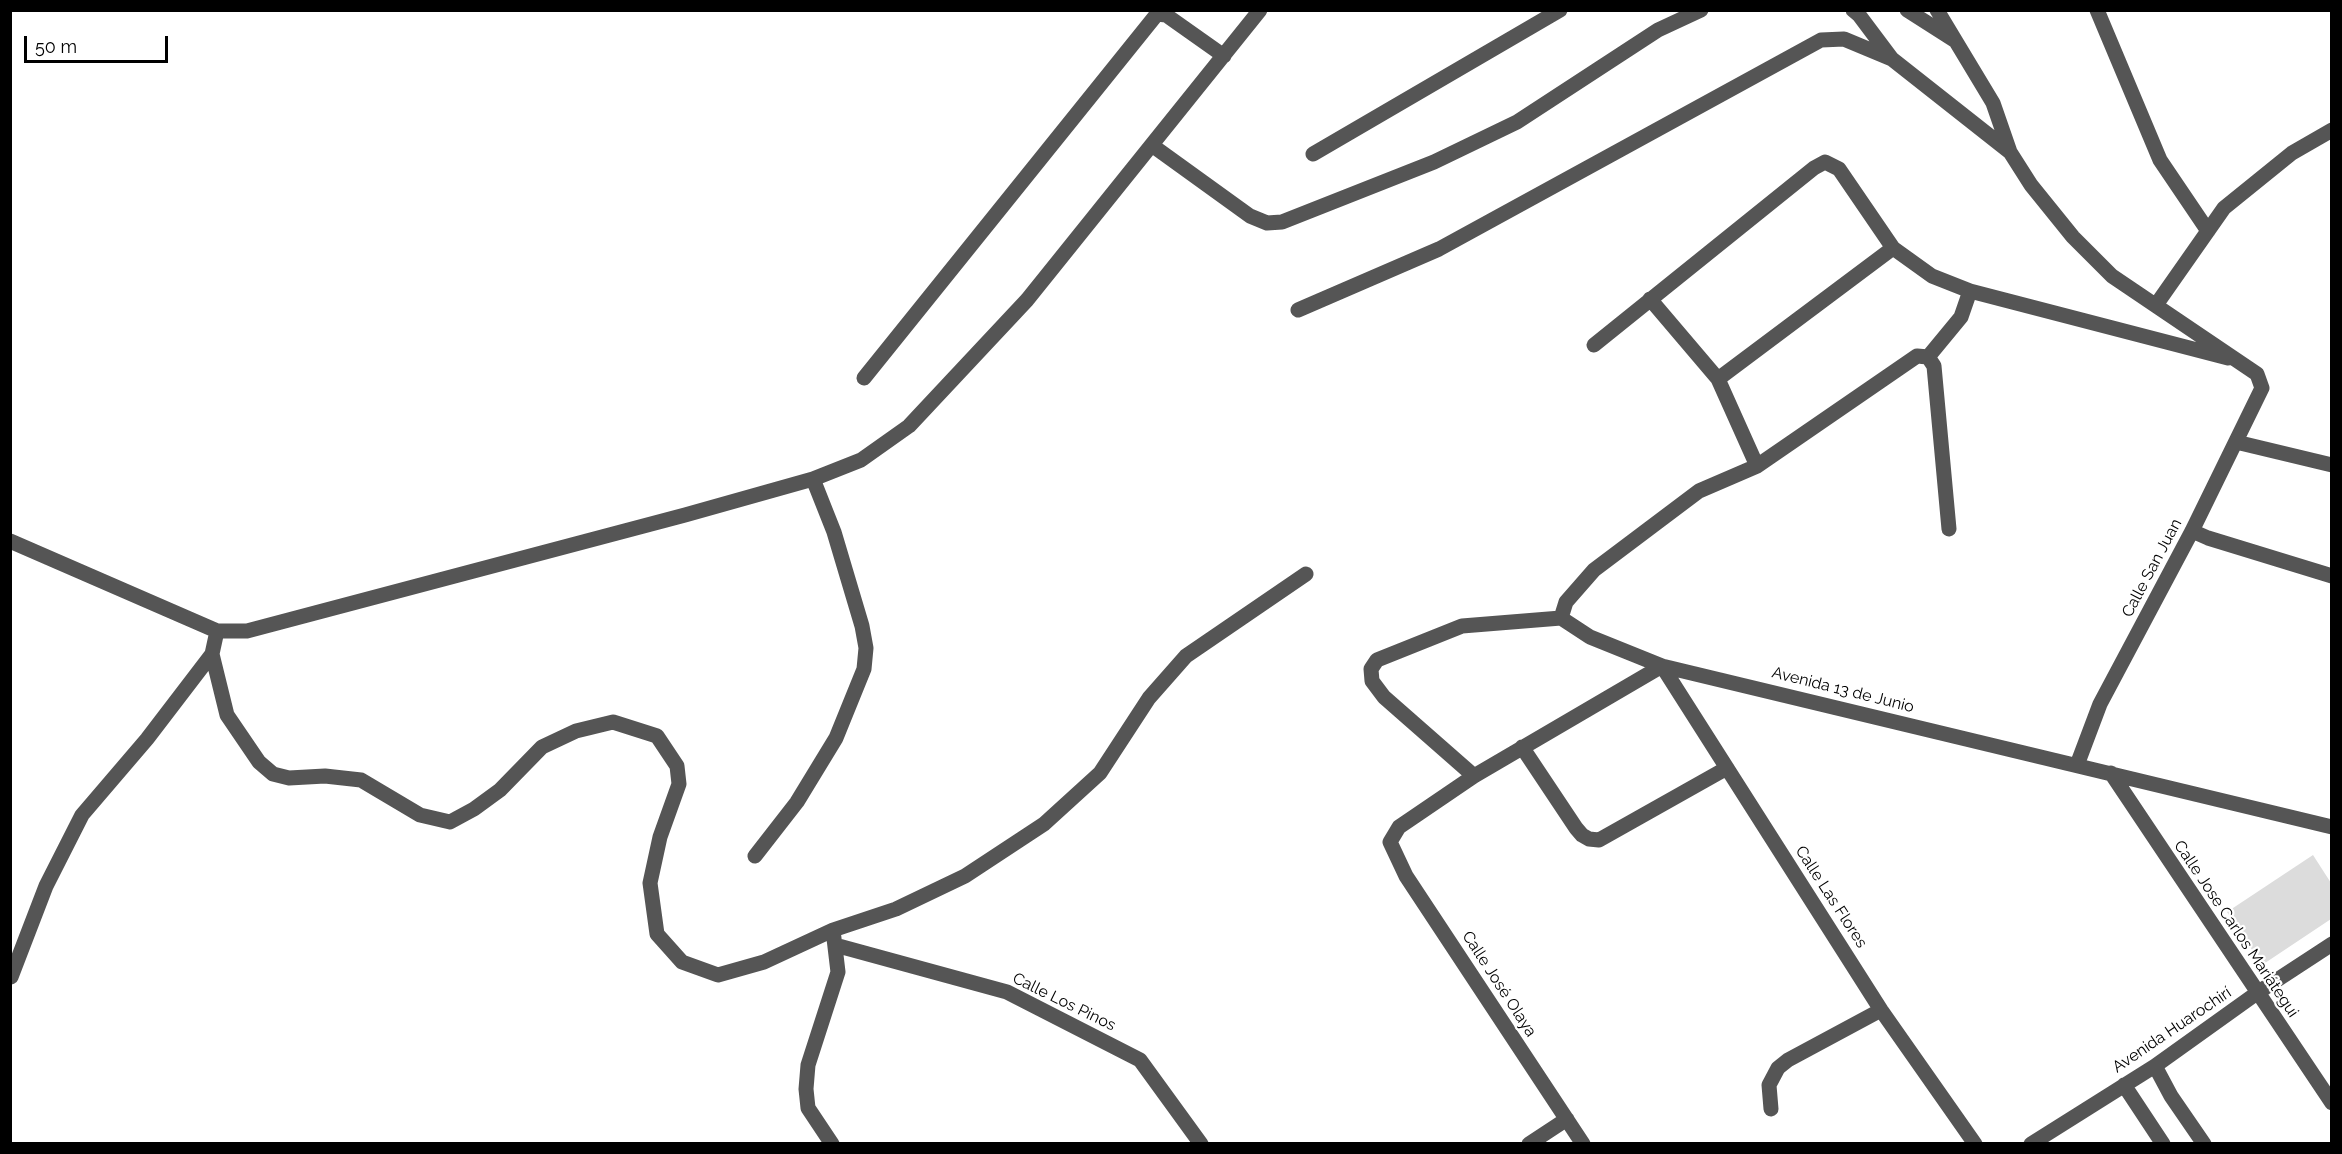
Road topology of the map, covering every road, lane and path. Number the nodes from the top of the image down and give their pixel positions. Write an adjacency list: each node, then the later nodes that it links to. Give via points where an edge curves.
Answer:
1 (1260, 10): 9 (street)
2 (1560, 10): 14 (street)
3 (1701, 10): 12 (street, via 1658,30 1517,122 1434,162 1282,222 1267,223 1250,216)
4 (1853, 10): 10 (street)
5 (1907, 10): 8 (street)
6 (2097, 10): 15 (street, via 2160,160)
7 (1940, 12): 8 (street)
8 (1957, 42): 13 (street, via 1993,103)
9 (1224, 56): 12 (street); 24 (street, via 1166,15 1157,14)
10 (1892, 59): 13 (street); 20 (street, via 1844,39 1821,40 1439,249)
11 (2331, 130): 15 (street, via 2292,153 2224,208)
12 (1153, 146): 29 (street, via 1027,300 909,426 861,460)
13 (2010, 152): 19 (street, via 2073,237 2112,276)
14 (1313, 154)
15 (2208, 231): 19 (street)
16 (1893, 249): 17 (street, via 1932,276); 18 (street, via 1839,169 1824,162); 25 (street)
17 (1970, 291): 22 (street, via 1961,316); 23 (street)
18 (1650, 299): 21 (street); 25 (street)
19 (2156, 305): 23 (street)
20 (1298, 310)
21 (1594, 345)
22 (1928, 357): 28 (street, via 1917,356); 30 (street, via 1934,366)
23 (2240, 361): 26 (street, Calle San Juan, via 2258,374 2262,388)
24 (864, 378)
25 (1718, 379): 28 (street)
26 (2236, 442): 27 (street); 31 (street, Calle San Juan)
27 (2331, 465)
28 (1757, 466): 35 (street, via 1699,491 1594,570 1566,602)
29 (813, 479): 36 (street, via 247,631); 45 (street, via 834,532 862,626 864,669 836,738 797,802)
30 (1948, 529)
31 (2192, 531): 34 (street); 40 (street, Calle San Juan, via 2100,704)
32 (10, 541): 36 (street)
33 (1306, 574): 46 (street, via 1186,656 1149,698 1100,772 1044,824 965,876 896,909)
34 (2331, 576)
35 (1561, 618): 38 (street, Avenida 13 de Junio, via 1590,637); 43 (street, via 1462,626 1377,660 1371,669 1372,681 1384,697)
36 (217, 631): 37 (street)
37 (212, 654): 46 (street, via 226,715 259,762 273,774 361,780 420,815 450,822 500,790 542,747 576,731 613,722 657,736 677,766 679,784 660,837 650,884 657,934 682,962 718,975 764,962); 49 (street, via 82,815 46,885)
38 (1662, 666): 39 (street); 40 (street, Avenida 13 de Junio); 41 (street, Calle Las Flores)
39 (1522, 747): 41 (street, via 1576,828 1582,835 1599,840); 43 (street)
40 (2077, 765): 42 (street, Avenida 13 de Junio)
41 (1727, 768): 51 (street, Calle Las Flores)
42 (2111, 773): 44 (street, Avenida 13 de Junio); 50 (street, Calle Jose Carlos Mariátegui)
43 (1473, 776): 56 (street, Calle José Olaya, via 1399,826 1389,842 1406,876)
44 (2331, 828)
45 (755, 856)
46 (833, 930): 48 (street)
47 (2331, 944): 50 (street, Avenida Huarochirí)
48 (835, 945): 57 (street, via 838,972 808,1065 806,1089 808,1108); 58 (street, Calle Los Pinos, via 1006,992 1140,1060)
49 (11, 977)
50 (2257, 993): 52 (street, Avenida Huarochirí); 54 (street, Calle Jose Carlos Mariátegui)
51 (1881, 1010): 55 (street, via 1779,1068 1769,1085); 61 (street, Calle Las Flores)
52 (2155, 1066): 53 (street, Avenida Huarochirí); 64 (street)
53 (2124, 1085): 62 (street, Avenida Huarochirí); 63 (street)
54 (2331, 1103)
55 (1771, 1109)
56 (1567, 1119): 59 (street); 60 (street, Calle José Olaya)
57 (832, 1143)
58 (1201, 1143)
59 (1529, 1143)
60 (1583, 1143)
61 (1975, 1143)
62 (2031, 1143)
63 (2163, 1143)
64 (2204, 1143)

